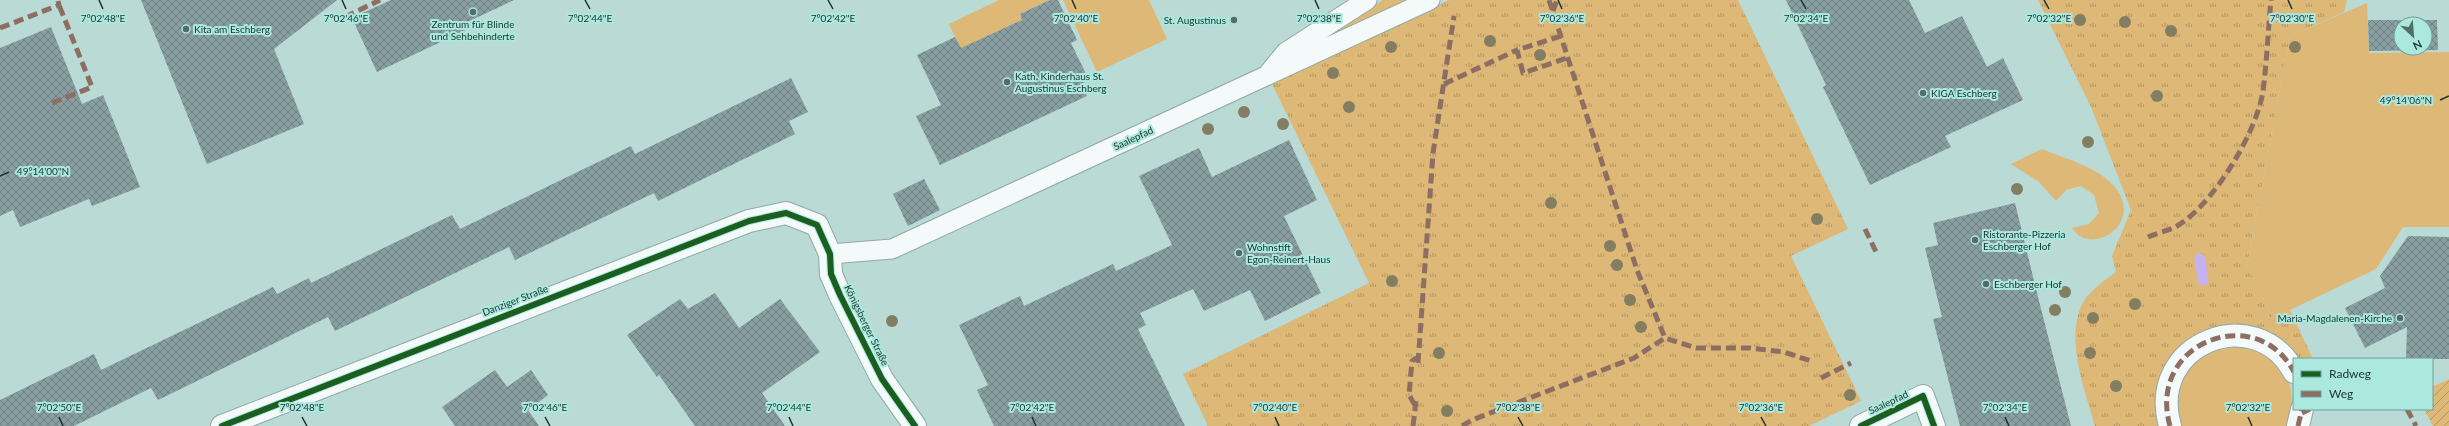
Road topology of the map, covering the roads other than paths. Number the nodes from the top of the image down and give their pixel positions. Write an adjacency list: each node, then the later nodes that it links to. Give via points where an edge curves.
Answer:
1 (1367, 0): 3 (lane, via 1286,52)
2 (1430, 0): 3 (lane, Saalepfad)
3 (1265, 78): 5 (lane, Saalepfad, via 892,249)
4 (817, 225): 5 (street, Königsberger Straße); 8 (street, Danziger Straße, via 786,213 749,221)
5 (830, 254): 9 (street, Königsberger Straße, via 831,274 840,295 882,379)
6 (2293, 371): 12 (street, via 2278,352 2263,342 2242,336 2223,336 2206,341 2182,359 2172,375 2166,392)
7 (2302, 410): 13 (street)
8 (222, 426)
9 (915, 426)
10 (1861, 426): 11 (street, Saalepfad, via 1923,396)
11 (1934, 426)
12 (2170, 426)
13 (2298, 426)

